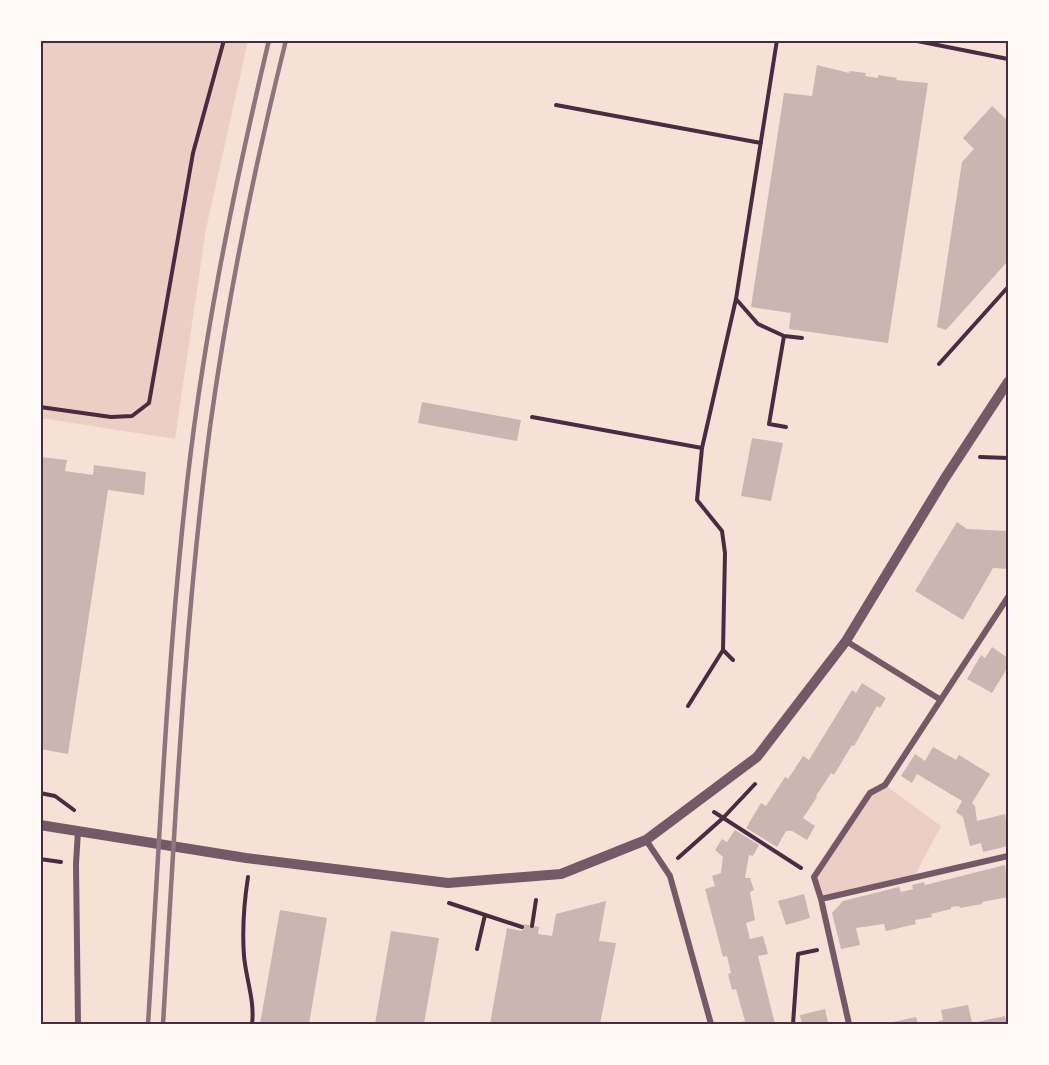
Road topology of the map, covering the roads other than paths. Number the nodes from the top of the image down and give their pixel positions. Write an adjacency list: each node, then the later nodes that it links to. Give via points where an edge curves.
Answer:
1 (1008, 382): 3 (street)
2 (1008, 597): 4 (street)
3 (846, 641): 4 (street); 7 (street, via 757,757)
4 (941, 700): 9 (street, via 885,785 870,793 814,877)
5 (40, 825): 6 (street)
6 (78, 831): 7 (street, via 246,858 448,883 561,874); 10 (street)
7 (646, 840): 11 (street, via 670,876)
8 (1008, 856): 9 (street)
9 (821, 899): 12 (street)
10 (78, 1024)
11 (711, 1024)
12 (849, 1024)

